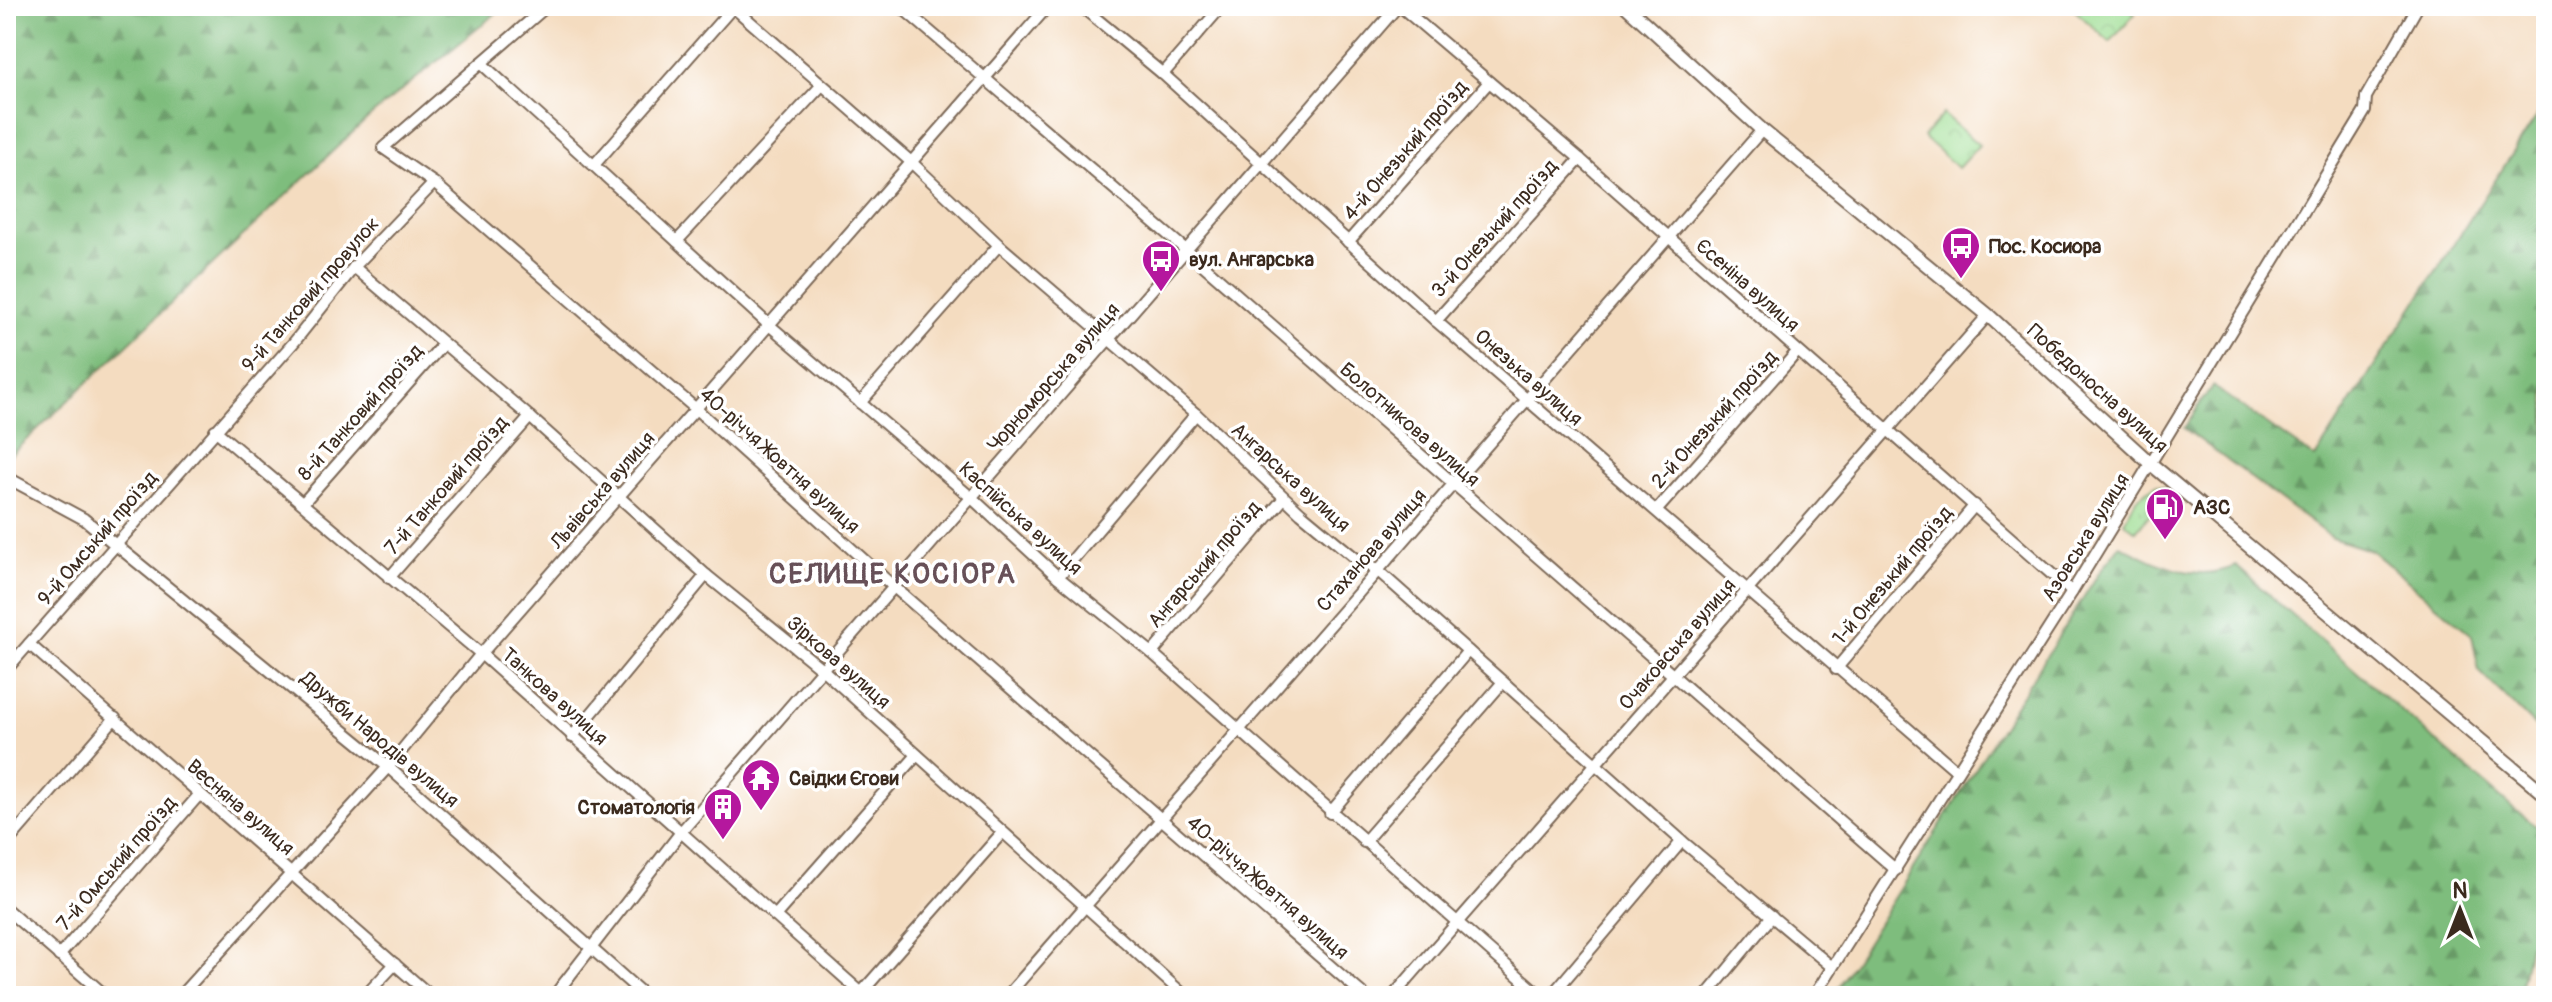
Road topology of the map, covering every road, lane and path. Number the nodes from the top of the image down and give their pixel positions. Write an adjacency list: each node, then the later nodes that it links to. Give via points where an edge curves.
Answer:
1 (547, 6): 10 (street)
2 (733, 6): 14 (street, Ангарська вулиця); 18 (street)
3 (900, 6): 12 (street, Болотникова вулиця)
4 (1048, 6): 12 (street, Львівська вулиця)
5 (1081, 6): 11 (street, Онезька вулиця)
6 (1222, 6): 11 (street)
7 (1399, 6): 13 (street, Єсеніна вулиця); 19 (street, Чорноморська вулиця)
8 (1626, 6): 15 (street, Победоносна вулиця)
9 (2418, 6): 40 (street, Азовська вулиця, via 2366,97 2365,111)
10 (481, 63): 18 (street, Каспійська вулиця); 20 (street, 40-річчя Жовтня вулиця, via 383,148)
11 (1163, 74): 19 (street, Онезька вулиця)
12 (983, 78): 17 (street, Львівська вулиця); 25 (street, Болотникова вулиця)
13 (1489, 82): 16 (street, Єсеніна вулиця); 23 (street, 4-й Онезький проїзд)
14 (821, 86): 17 (street, Ангарська вулиця); 22 (street)
15 (1762, 130): 21 (street, Стаханова вулиця); 27 (street, Победоносна вулиця)
16 (1580, 159): 21 (street, Єсеніна вулиця); 28 (street, 3-й Онезький проїзд)
17 (910, 161): 24 (street, Ангарська вулиця); 29 (street, Львівська вулиця)
18 (594, 165): 22 (street, Каспійська вулиця)
19 (1260, 166): 23 (street, Онезька вулиця); 25 (street, Чорноморська вулиця)
20 (434, 183): 26 (street, 9-й Танковий провулок); 35 (street, 40-річчя Жовтня вулиця)
21 (1669, 240): 32 (street, Єсеніна вулиця); 33 (street, Стаханова вулиця)
22 (677, 241): 29 (street, Каспійська вулиця)
23 (1348, 242): 28 (street, Онезька вулиця)
24 (999, 245): 30 (street, Ангарська вулиця); 34 (street)
25 (1186, 250): 30 (street, Чорноморська вулиця); 42 (street, Болотникова вулиця)
26 (354, 267): 31 (street, Зіркова вулиця); 38 (street, 9-й Танковий провулок)
27 (1988, 315): 39 (street, Очаковська вулиця); 40 (street, Победоносна вулиця)
28 (1436, 321): 33 (street, Онезька вулиця)
29 (768, 324): 34 (street, Каспійська вулиця); 35 (street, Львівська вулиця)
30 (1110, 338): 36 (street, Ангарська вулиця); 45 (street, Чорноморська вулиця)
31 (443, 344): 37 (street, Зіркова вулиця); 46 (street, 8-й Танковий проїзд)
32 (1797, 352): 39 (street, Єсеніна вулиця); 48 (street, 2-й Онезький проїзд)
33 (1529, 401): 42 (street, Стаханова вулиця); 48 (street, Онезька вулиця)
34 (860, 403): 45 (street, Каспійська вулиця)
35 (696, 409): 43 (street, Львівська вулиця); 54 (street, 40-річчя Жовтня вулиця)
36 (1196, 414): 44 (street, Ангарська вулиця); 52 (street)
37 (530, 417): 43 (street, Зіркова вулиця); 53 (street, 7-й Танковий проїзд)
38 (215, 430): 46 (street, Танкова вулиця); 49 (street, 9-й Омський проїзд)
39 (1886, 431): 47 (street, Єсеніна вулиця); 55 (street, Очаковська вулиця)
40 (2151, 464): 56 (street, Азовська вулиця); 74 (street, Победоносна вулиця)
41 (6, 477): 49 (street, Дружби Народів вулиця, via 84,519)
42 (1451, 485): 50 (street, Стаханова вулиця); 64 (street, Болотникова вулиця)
43 (620, 498): 51 (street, Зіркова вулиця); 60 (street, Львівська вулиця)
44 (1284, 498): 50 (street, Ангарська вулиця, via 1360,562); 59 (street, Ангарський проїзд)
45 (973, 499): 52 (street, Каспійська вулиця); 54 (street, Чорноморська вулиця)
46 (303, 503): 53 (street, Танкова вулиця)
47 (1975, 505): 56 (street, Єсеніна вулиця); 62 (street, 1-й Онезький проїзд)
48 (1657, 510): 55 (street, Онезька вулиця)
49 (115, 544): 57 (street, 9-й Омський проїзд); 71 (street, Дружби Народів вулиця)
50 (1376, 569): 58 (street, Ангарська вулиця); 67 (street, Стаханова вулиця)
51 (706, 575): 61 (street, Зіркова вулиця); 68 (street)
52 (1058, 577): 59 (street, Каспійська вулиця)
53 (389, 578): 60 (street, Танкова вулиця)
54 (894, 587): 61 (street, Чорноморська вулиця); 76 (street, 40-річчя Жовтня вулиця)
55 (1749, 588): 62 (street, Онезька вулиця); 64 (street, Очаковська вулиця)
56 (2072, 592): 72 (street, Азовська вулиця)
57 (29, 644): 63 (street, 9-й Омський проїзд); 66 (street, Весняна вулиця)
58 (1468, 651): 65 (street, Ангарська вулиця); 75 (street)
59 (1152, 653): 67 (street, Каспійська вулиця)
60 (481, 654): 68 (street, Танкова вулиця); 71 (street, Львівська вулиця)
61 (822, 669): 69 (street, Зіркова вулиця); 77 (street, Чорноморська вулиця)
62 (1836, 669): 72 (street, Онезька вулиця)
63 (6, 670)
64 (1673, 675): 70 (street, Очаковська вулиця); 82 (street, Болотникова вулиця)
65 (1503, 682): 70 (street, Ангарська вулиця); 80 (street)
66 (115, 718): 73 (street, Весняна вулиця); 81 (street)
67 (1239, 733): 75 (street, Каспійська вулиця); 76 (street, Стаханова вулиця)
68 (572, 737): 77 (street, Танкова вулиця)
69 (917, 755): 78 (street, Зіркова вулиця); 86 (street)
70 (1597, 764): 79 (street, Ангарська вулиця); 88 (street, Очаковська вулиця)
71 (388, 767): 83 (street, Львівська вулиця); 89 (street, Дружби Народів вулиця)
72 (1957, 771): 82 (street, Азовська вулиця)
73 (199, 795): 83 (street, Весняна вулиця); 90 (street, 7-й Омський проїзд)
74 (2546, 795)
75 (1330, 813): 80 (street, Каспійська вулиця)
76 (1163, 818): 85 (street, Стаханова вулиця); 102 (street, 40-річчя Жовтня вулиця)
77 (681, 832): 86 (street, Танкова вулиця); 89 (street, Чорноморська вулиця)
78 (1001, 834): 85 (street, Зіркова вулиця); 93 (street)
79 (1682, 841): 87 (street, Ангарська вулиця); 105 (street)
80 (1364, 842): 88 (street, Каспійська вулиця)
81 (6, 844)
82 (1896, 870): 92 (street, Азовська вулиця)
83 (289, 872): 91 (street, Весняна вулиця); 95 (street, Львівська вулиця)
84 (6, 909): 90 (street)
85 (1086, 909): 100 (street, Стаханова вулиця); 101 (street, Зіркова вулиця)
86 (775, 916): 93 (street, Танкова вулиця)
87 (1772, 916): 92 (street, Ангарська вулиця); 106 (street)
88 (1458, 922): 103 (street, Очаковська вулиця); 104 (street, Каспійська вулиця)
89 (592, 947): 98 (street, Чорноморська вулиця); 99 (street, Дружби Народів вулиця)
90 (59, 956): 94 (street)
91 (395, 964): 96 (street); 97 (street, Весняна вулиця)
92 (1832, 967): 107 (street, Азовська вулиця)
93 (863, 994)
94 (106, 996)
95 (180, 996)
96 (365, 996)
97 (431, 996)
98 (554, 996)
99 (645, 996)
100 (1007, 996)
101 (1185, 996)
102 (1365, 996)
103 (1393, 996)
104 (1541, 996)
105 (1551, 996)
106 (1706, 996)
107 (1814, 996)

